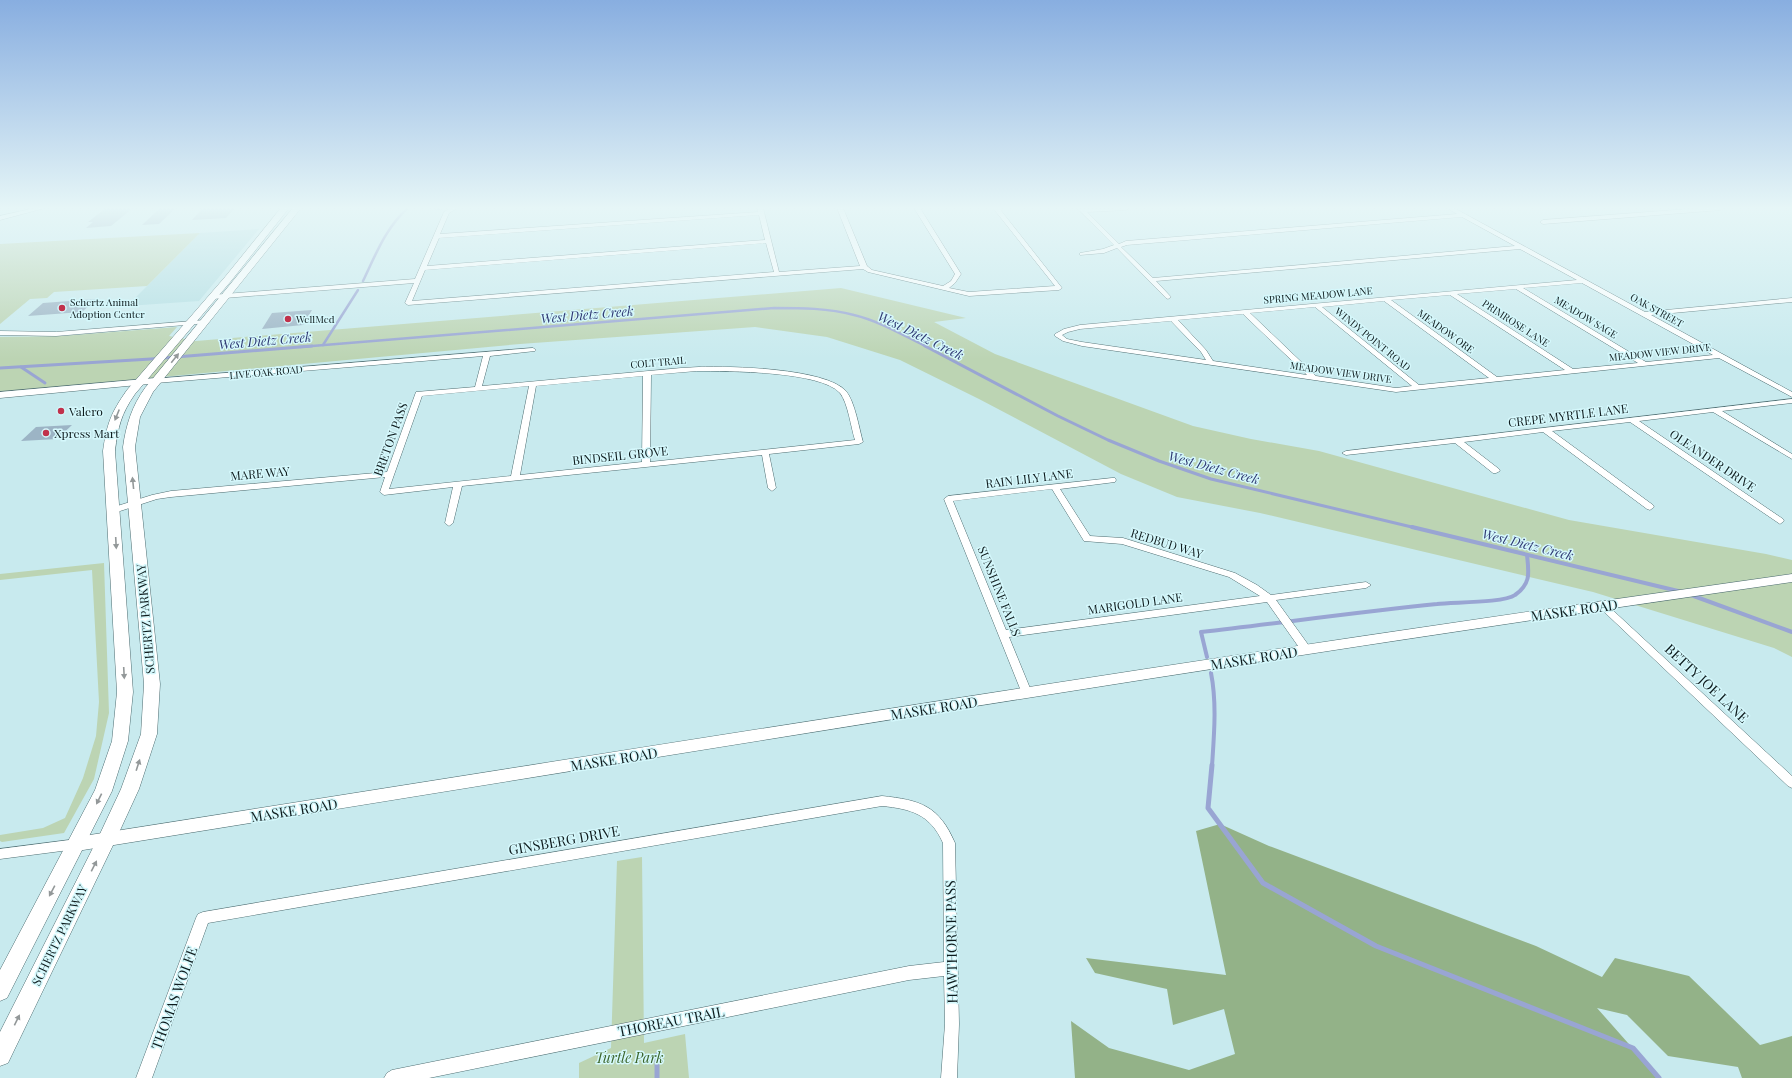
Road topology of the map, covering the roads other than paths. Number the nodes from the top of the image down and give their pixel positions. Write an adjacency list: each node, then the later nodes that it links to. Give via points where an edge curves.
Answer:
1 (246, 258): 13 (main road, SCHERTZ PARKWAY)
2 (258, 258): 12 (main road, SCHERTZ PARKWAY)
3 (427, 258): 15 (street)
4 (552, 258): 15 (street)
5 (773, 258): 16 (street)
6 (860, 258): 14 (street)
7 (948, 258): 23 (street, via 958,274 953,282)
8 (1036, 258): 23 (street, via 1059,288 979,294)
9 (1130, 258): 19 (street)
10 (1394, 258): 19 (street)
11 (1542, 258): 20 (street, OAK STREET)
12 (254, 263): 13 (main road); 17 (main road, SCHERTZ PARKWAY)
13 (241, 264): 18 (main road, SCHERTZ PARKWAY)
14 (864, 267): 16 (street); 23 (street, via 879,274)
15 (423, 268): 21 (street)
16 (777, 274): 21 (street, via 408,303)
17 (240, 278): 18 (main road); 25 (main road, SCHERTZ PARKWAY)
18 (228, 279): 26 (main road, SCHERTZ PARKWAY)
19 (1151, 280): 27 (street)
20 (1583, 280): 22 (street, SPRING MEADOW LANE); 32 (street, OAK STREET)
21 (417, 281): 25 (street)
22 (1518, 287): 24 (street, SPRING MEADOW LANE); 42 (street, MEADOW SAGE)
23 (943, 289)
24 (1451, 293): 28 (street, SPRING MEADOW LANE); 43 (street, PRIMROSE LANE)
25 (227, 296): 26 (street); 34 (main road, SCHERTZ PARKWAY)
26 (212, 297): 35 (main road, SCHERTZ PARKWAY)
27 (1168, 297)
28 (1385, 299): 30 (street, SPRING MEADOW LANE); 46 (street, MEADOW ORE)
29 (1792, 300): 32 (street)
30 (1316, 306): 31 (street, SPRING MEADOW LANE); 50 (street, WINDY POINT ROAD)
31 (1245, 312): 33 (street, SPRING MEADOW LANE); 45 (street)
32 (1644, 314): 40 (street, OAK STREET)
33 (1173, 319): 37 (street, SPRING MEADOW LANE, via 1080,327); 41 (street, via 1204,351)
34 (206, 322): 35 (street); 47 (main road, SCHERTZ PARKWAY, one-way to 34)
35 (190, 323): 36 (street, via 56,334); 48 (main road, SCHERTZ PARKWAY)
36 (0, 333)
37 (1057, 335): 41 (street, MEADOW VIEW DRIVE, via 1082,344)
38 (533, 350): 39 (street, LIVE OAK ROAD)
39 (487, 354): 47 (street, LIVE OAK ROAD); 51 (street)
40 (1720, 356): 42 (street, MEADOW VIEW DRIVE); 54 (street, OAK STREET)
41 (1211, 363): 45 (street, MEADOW VIEW DRIVE)
42 (1645, 364): 43 (street, MEADOW VIEW DRIVE)
43 (1571, 371): 46 (street, MEADOW VIEW DRIVE)
44 (647, 373): 49 (street, COLT TRAIL); 60 (street, COLT TRAIL, via 741,369 784,373 831,384 844,393); 64 (street)
45 (1314, 378): 50 (street, MEADOW VIEW DRIVE, via 1391,389)
46 (1495, 379): 50 (street, MEADOW VIEW DRIVE)
47 (156, 381): 48 (street, LIVE OAK ROAD); 74 (main road, SCHERTZ PARKWAY, one-way to 47, via 129,446 132,423 138,406)
48 (139, 383): 53 (street, LIVE OAK ROAD); 76 (main road, SCHERTZ PARKWAY, one-way to 76, via 120,408 112,427 109,451)
49 (533, 384): 51 (street, COLT TRAIL); 67 (street)
50 (1418, 388)
51 (478, 389): 52 (street, COLT TRAIL)
52 (419, 394): 66 (street, BRETON PASS)
53 (0, 395)
54 (1792, 395)
55 (1792, 401): 56 (street, CREPE MYRTLE LANE)
56 (1714, 410): 57 (street, CREPE MYRTLE LANE); 63 (street)
57 (1632, 420): 58 (street, CREPE MYRTLE LANE); 77 (street, OLEANDER DRIVE)
58 (1545, 430): 59 (street, CREPE MYRTLE LANE); 75 (street)
59 (1457, 440): 62 (street, CREPE MYRTLE LANE); 65 (street)
60 (859, 442): 61 (street, BINDSEIL GROVE)
61 (765, 452): 64 (street, BINDSEIL GROVE); 71 (street)
62 (1346, 453)
63 (1792, 457)
64 (646, 464): 67 (street, BINDSEIL GROVE)
65 (1496, 472)
66 (389, 474): 72 (street, BRETON PASS); 74 (street, MARE WAY, via 171,494)
67 (515, 478): 69 (street, BINDSEIL GROVE)
68 (1112, 480): 70 (street, RAIN LILY LANE)
69 (458, 484): 72 (street, BINDSEIL GROVE); 78 (street)
70 (1055, 487): 73 (street, RAIN LILY LANE); 81 (street, REDBUD WAY, via 1087,539 1123,541 1232,575)
71 (772, 488)
72 (384, 492)
73 (948, 499): 83 (street, SUNSHINE FALLS)
74 (135, 502): 76 (street, MARE WAY); 88 (main road, SCHERTZ PARKWAY, one-way to 74, via 130,789 148,734 152,684)
75 (1650, 507)
76 (114, 510): 89 (main road, SCHERTZ PARKWAY, one-way to 89, via 125,692 120,741 103,791)
77 (1780, 521)
78 (449, 523)
79 (1792, 578): 82 (street, MASKE ROAD)
80 (1366, 585): 81 (street, MARIGOLD LANE)
81 (1269, 598): 83 (street, MARIGOLD LANE); 84 (street)
82 (1602, 605): 84 (street, MASKE ROAD); 86 (street, BETTY JOE LANE)
83 (1003, 634): 85 (street, SUNSHINE FALLS)
84 (1307, 650): 85 (street, MASKE ROAD)
85 (1027, 693): 88 (street, MASKE ROAD)
86 (1792, 783)
87 (928, 813): 91 (street, GINSBERG DRIVE, via 900,803 861,804); 92 (street, HAWTHORNE PASS, via 945,831 949,843)
88 (107, 839): 89 (street, MASKE ROAD); 94 (main road, SCHERTZ PARKWAY, one-way to 88)
89 (77, 844): 90 (street); 93 (main road, SCHERTZ PARKWAY, one-way to 93)
90 (0, 854)
91 (203, 918): 95 (street, THOMAS WOLFE)
92 (951, 968): 96 (street, THOREAU TRAIL, via 909,973); 97 (street, HAWTHORNE PASS, via 952,1024)
93 (0, 990)
94 (0, 1055)
95 (144, 1078)
96 (392, 1078)
97 (948, 1078)

